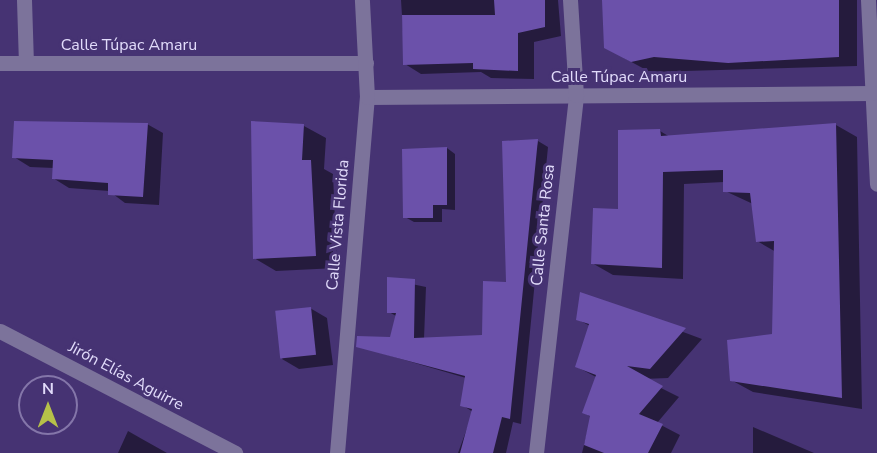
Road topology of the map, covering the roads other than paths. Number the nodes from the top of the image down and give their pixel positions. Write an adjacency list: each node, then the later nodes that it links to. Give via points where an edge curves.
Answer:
1 (24, 0): 6 (street)
2 (362, 0): 7 (street, Calle Vista Florida)
3 (570, 0): 9 (street, Calle Santa Rosa)
4 (868, 0): 8 (street)
5 (0, 63): 6 (street, Calle Túpac Amaru)
6 (26, 63): 7 (street, Calle Túpac Amaru)
7 (366, 63): 10 (street, Calle Vista Florida)
8 (872, 93): 9 (street, Calle Túpac Amaru); 11 (street)
9 (576, 95): 10 (street, Calle Túpac Amaru); 15 (street, Calle Santa Rosa)
10 (367, 97): 14 (street, Calle Vista Florida)
11 (877, 184)
12 (1, 335): 13 (street, Jirón Elías Aguirre)
13 (235, 453)
14 (337, 453)
15 (536, 453)

